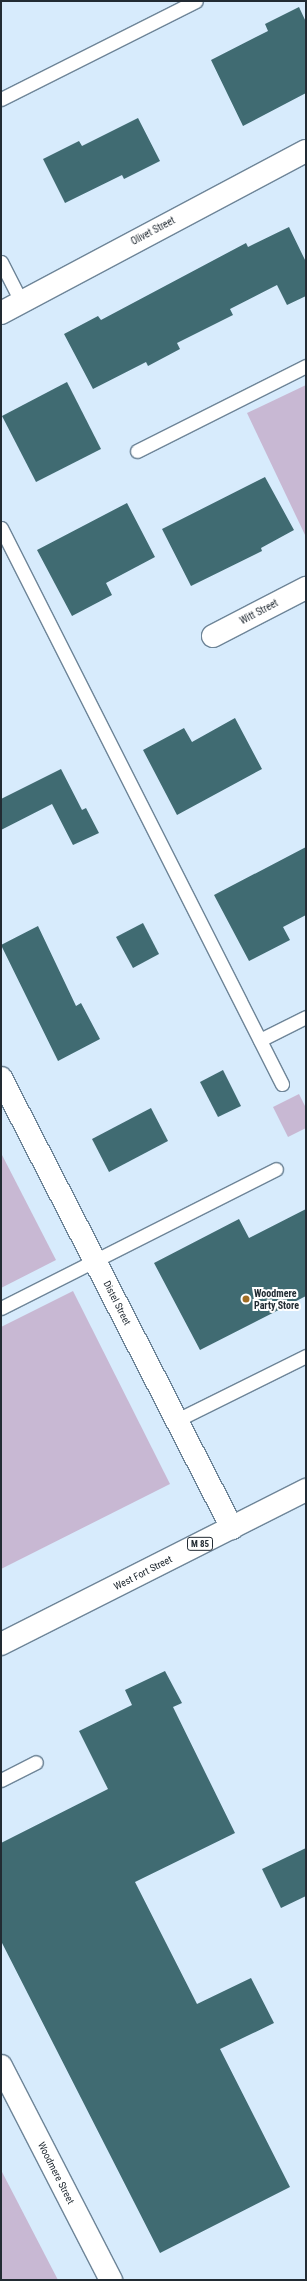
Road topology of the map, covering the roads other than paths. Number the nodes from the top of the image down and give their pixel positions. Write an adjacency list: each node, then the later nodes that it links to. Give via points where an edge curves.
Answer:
1 (196, 1): 2 (lane)
2 (1, 99)
3 (306, 151): 5 (street, Olivet Street)
4 (1, 262): 5 (lane)
5 (20, 301): 6 (street, Olivet Street)
6 (1, 313)
7 (306, 366): 8 (lane)
8 (137, 451)
9 (1, 528): 13 (lane)
10 (306, 588): 11 (street, Witt Street)
11 (213, 636)
12 (306, 1017): 13 (lane)
13 (260, 1040): 15 (lane)
14 (1, 1078): 17 (street, Distel Street)
15 (282, 1084)
16 (276, 1169): 17 (lane)
17 (95, 1259): 18 (lane); 20 (street, Distel Street)
18 (1, 1308)
19 (306, 1356): 20 (lane)
20 (177, 1420): 22 (street, Distel Street)
21 (306, 1490): 22 (street, West Fort Street / M 85)
22 (232, 1528): 23 (street, West Fort Street / M 85)
23 (1, 1644)
24 (36, 1762): 25 (lane)
25 (1, 1780)
26 (1, 2066): 27 (street, Woodmere Street)
27 (111, 2280)

